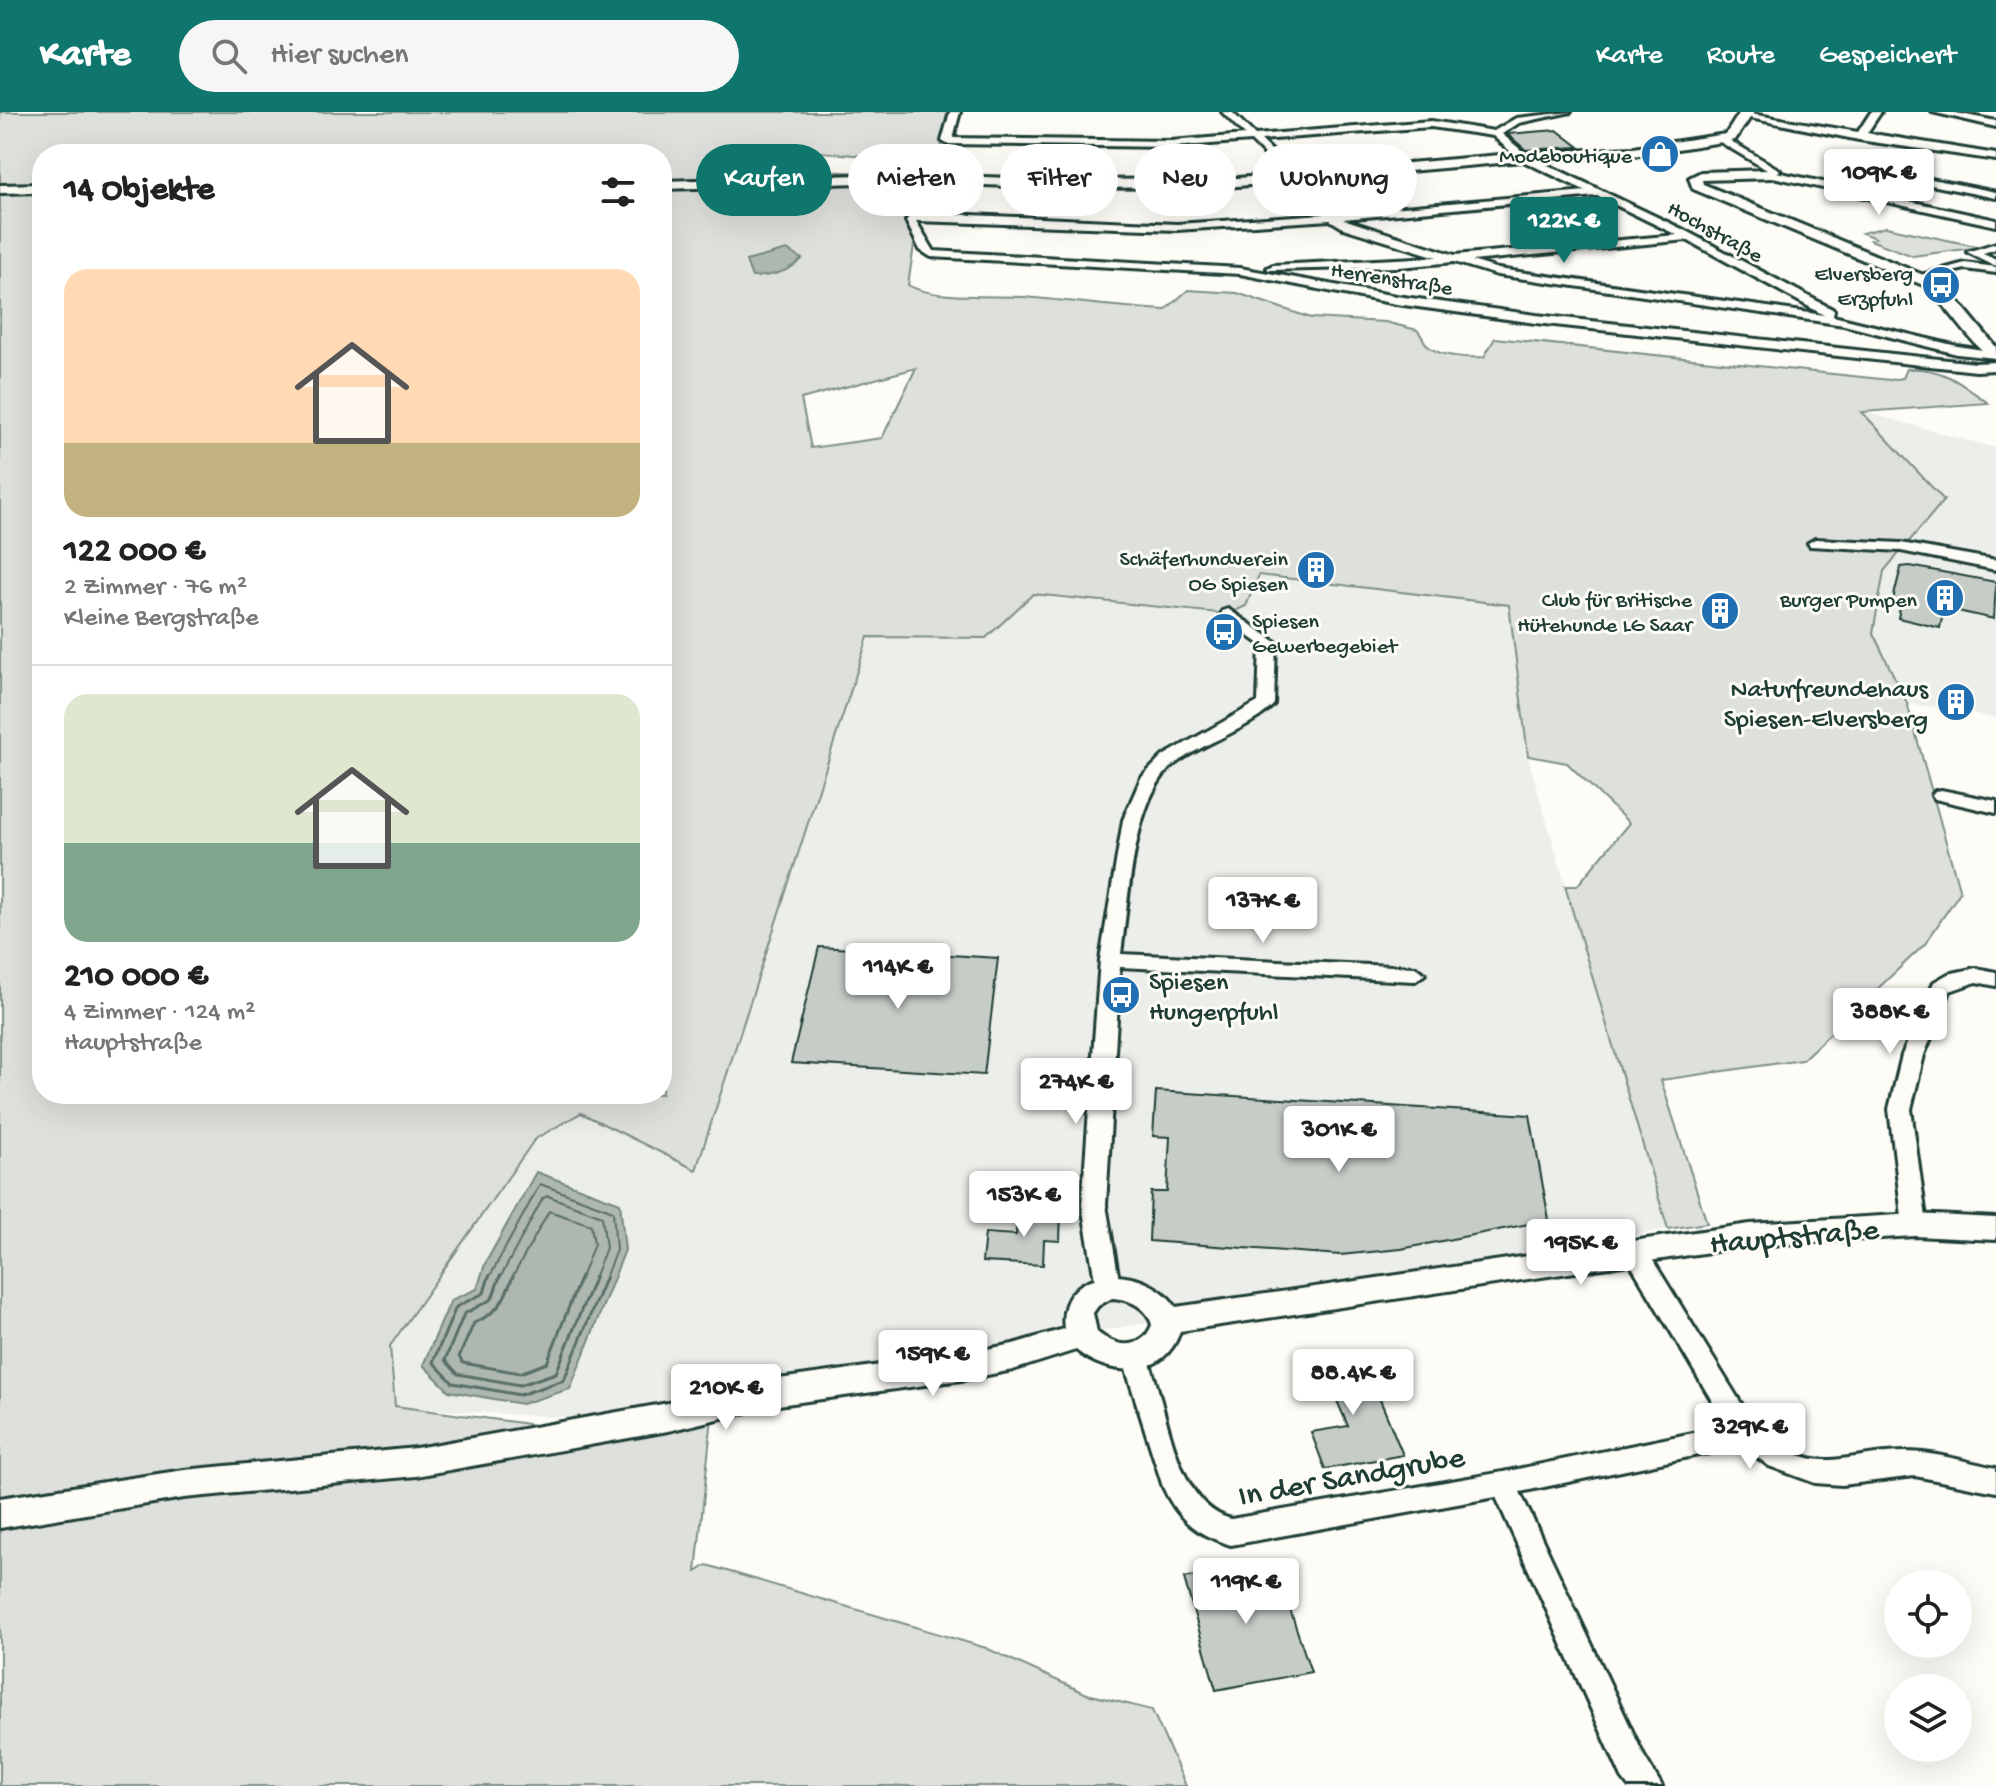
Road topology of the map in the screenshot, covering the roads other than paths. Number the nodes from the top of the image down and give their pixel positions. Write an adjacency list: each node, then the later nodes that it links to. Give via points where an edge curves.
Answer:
1 (955, 112): 12 (street, via 947,141 1141,144)
2 (1227, 112): 12 (street)
3 (1516, 112): 8 (street)
4 (1566, 112): 8 (street)
5 (1876, 112): 11 (street)
6 (1937, 112): 9 (street)
7 (1746, 114): 11 (street); 13 (main road)
8 (1531, 118): 10 (street)
9 (1996, 124)
10 (1496, 134): 12 (street, via 1431,124); 17 (street, Hochstraße)
11 (1859, 137): 16 (street)
12 (1253, 138): 14 (street)
13 (1724, 140): 17 (main road, via 1633,152); 20 (street, via 1770,167)
14 (1259, 144)
15 (1996, 148): 16 (street)
16 (1979, 155): 18 (street)
17 (1523, 157): 19 (main road); 25 (street, Hochstraße)
18 (1996, 157)
19 (1417, 167)
20 (1772, 174): 26 (street); 37 (street, via 1701,176 1694,182 1760,215)
21 (1252, 180): 22 (main road, via 1160,185 909,178)
22 (672, 185)
23 (32, 188): 24 (main road)
24 (0, 189)
25 (1599, 193): 28 (street); 31 (street, Hochstraße)
26 (1848, 193): 27 (street, via 1901,176); 30 (street)
27 (1996, 195)
28 (1417, 209)
29 (1332, 216): 33 (street, via 1347,226); 36 (street, Herrenstraße, via 1177,227 926,216 911,221 931,254)
30 (1996, 223)
31 (1687, 237): 33 (street); 38 (street, Hochstraße)
32 (1996, 246): 34 (street, via 1973,252)
33 (1458, 257): 36 (street); 38 (street, via 1531,278)
34 (1996, 263)
35 (1996, 270): 37 (street, via 1965,266)
36 (1240, 271): 40 (street, Herrenstraße, via 1536,319)
37 (1920, 277): 39 (street, via 1951,300 1979,342)
38 (1844, 321): 39 (street)
39 (1996, 355)
40 (1996, 366)
41 (1815, 543): 42 (street, via 1901,547)
42 (1996, 565)
43 (1228, 614): 46 (street, via 1268,642 1266,704 1169,760 1150,778 1132,820)
44 (1941, 795): 45 (street)
45 (1996, 807)
46 (1110, 960): 47 (street); 52 (street, via 1094,1205)
47 (1415, 974)
48 (1996, 979): 49 (street, via 1976,975 1941,987 1913,1055 1900,1109)
49 (1915, 1225): 50 (street, Hauptstraße); 51 (street, Hauptstraße, via 1750,1235)
50 (1996, 1229)
51 (1636, 1253): 53 (street, Hauptstraße); 56 (street)
52 (1108, 1286): 53 (street, via 1146,1293 1159,1305); 54 (street, via 1081,1305)
53 (1165, 1321): 55 (street, via 1161,1340)
54 (1081, 1336): 55 (street, via 1098,1352); 59 (street, via 987,1362 771,1393 416,1462 184,1484)
55 (1135, 1357): 58 (street, In der Sandgrube, via 1176,1487 1185,1506 1213,1528 1251,1530)
56 (1746, 1434): 57 (street, via 1760,1448 1802,1467 1838,1473 1921,1464); 58 (street, In der Sandgrube)
57 (1996, 1480)
58 (1503, 1484): 60 (street, In der Sandgrube, via 1633,1767)
59 (0, 1513)
60 (1647, 1786)

